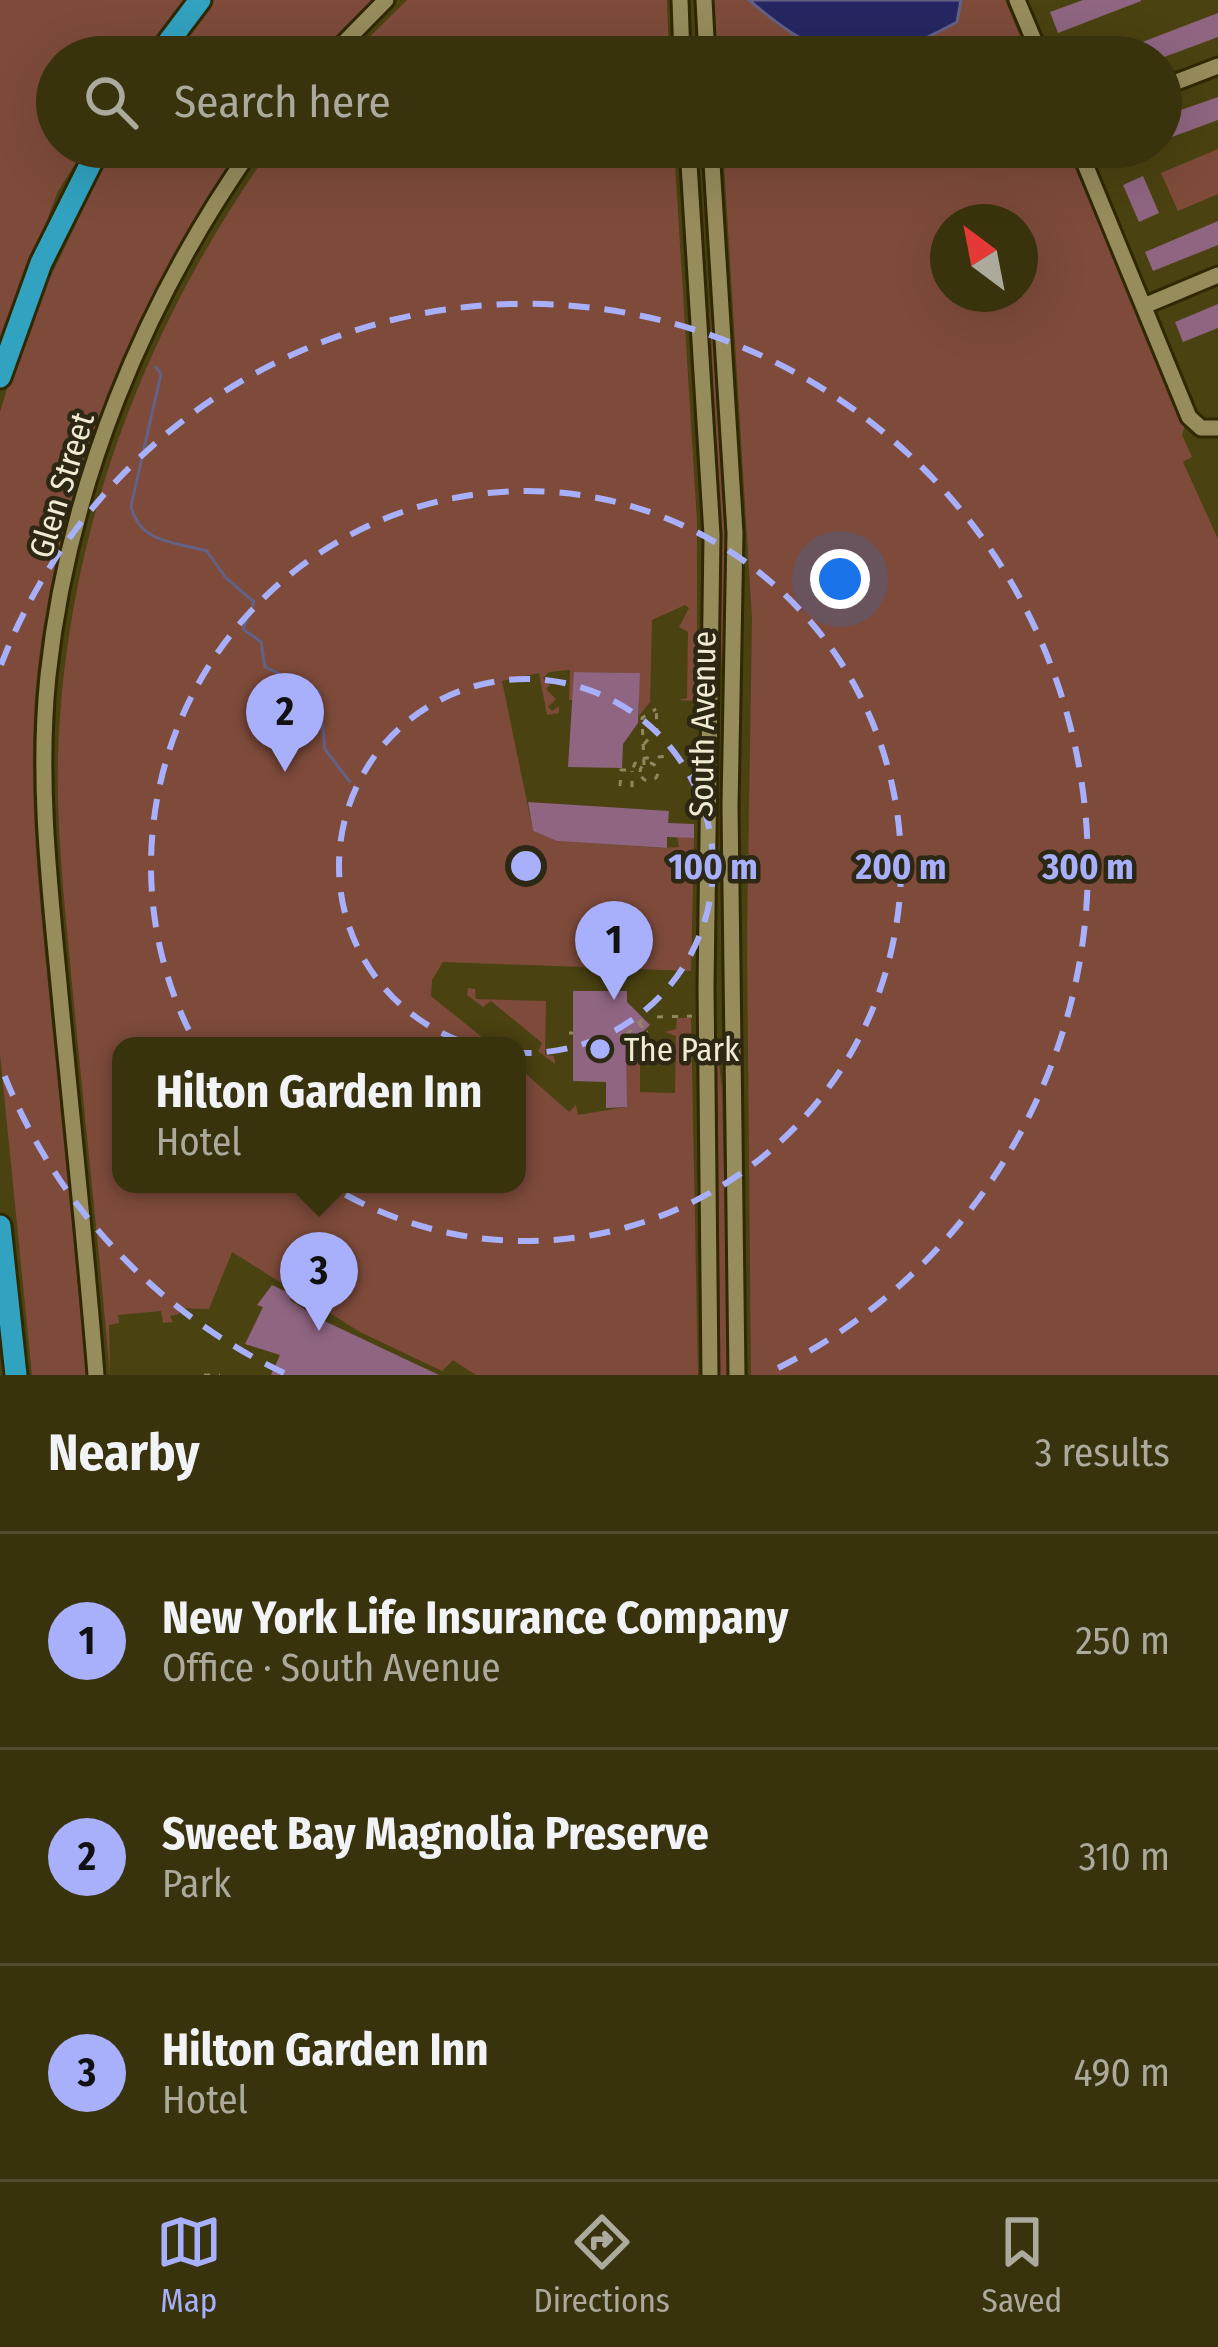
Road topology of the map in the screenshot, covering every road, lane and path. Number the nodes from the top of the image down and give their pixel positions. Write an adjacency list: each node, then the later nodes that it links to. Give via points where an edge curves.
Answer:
1 (200, 0): 6 (highway)
2 (386, 0): 7 (street)
3 (680, 0): 8 (street)
4 (704, 0): 9 (street)
5 (1017, 0): 10 (street)
6 (173, 36)
7 (351, 36)
8 (681, 36)
9 (706, 36)
10 (1032, 36)
11 (1218, 66): 12 (street)
12 (1182, 80)
13 (89, 168): 20 (highway, via 52,238)
14 (239, 168): 39 (street, Glen Street, via 201,221 132,360 78,515 48,676 47,844)
15 (689, 168): 40 (street, South Avenue, via 712,535)
16 (712, 168): 41 (street, South Avenue, via 735,533)
17 (1087, 168): 19 (street)
18 (1218, 275): 19 (street)
19 (1144, 306): 21 (street, via 1189,417)
20 (0, 376)
21 (1209, 428)
22 (640, 747): 22 (path, via 642,718 656,707 657,730); 24 (path)
23 (668, 756): 24 (path)
24 (640, 758): 25 (path); 26 (path)
25 (644, 765)
26 (632, 770): 27 (path, via 621,770); 28 (path)
27 (620, 787)
28 (632, 787)
29 (693, 1016): 31 (path)
30 (645, 1017): 32 (path)
31 (658, 1017)
32 (639, 1023): 33 (path, via 644,1028 634,1036); 34 (path)
33 (647, 1032)
34 (627, 1034)
35 (0, 1226): 38 (highway)
36 (203, 1374): 37 (path)
37 (222, 1374)
38 (16, 1375)
39 (96, 1375)
40 (710, 1375)
41 (737, 1375)

